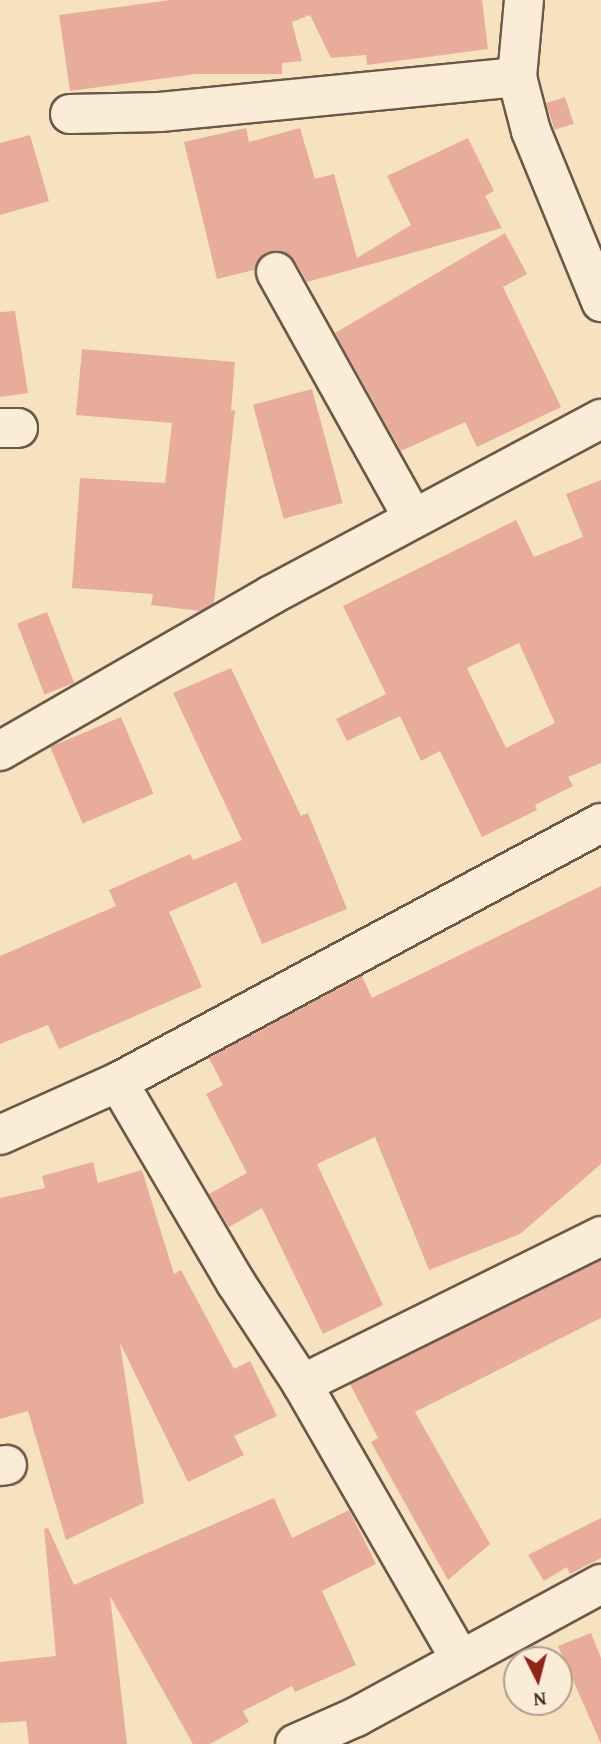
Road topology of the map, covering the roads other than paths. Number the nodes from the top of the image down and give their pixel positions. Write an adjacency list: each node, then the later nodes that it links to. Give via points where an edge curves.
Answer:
1 (524, 0): 2 (street)
2 (517, 77): 3 (street, via 160,112); 4 (street, via 531,131)
3 (70, 114)
4 (589, 239): 6 (street)
5 (276, 271): 8 (street)
6 (601, 302)
7 (601, 419): 8 (street)
8 (413, 518): 9 (street)
9 (0, 751)
10 (601, 823): 11 (street)
11 (118, 1082): 12 (street); 14 (street, via 236,1283)
12 (0, 1135)
13 (601, 1236): 14 (street)
14 (302, 1384): 16 (street)
15 (601, 1584): 16 (street)
16 (460, 1659): 17 (street, via 356,1717)
17 (295, 1744)

